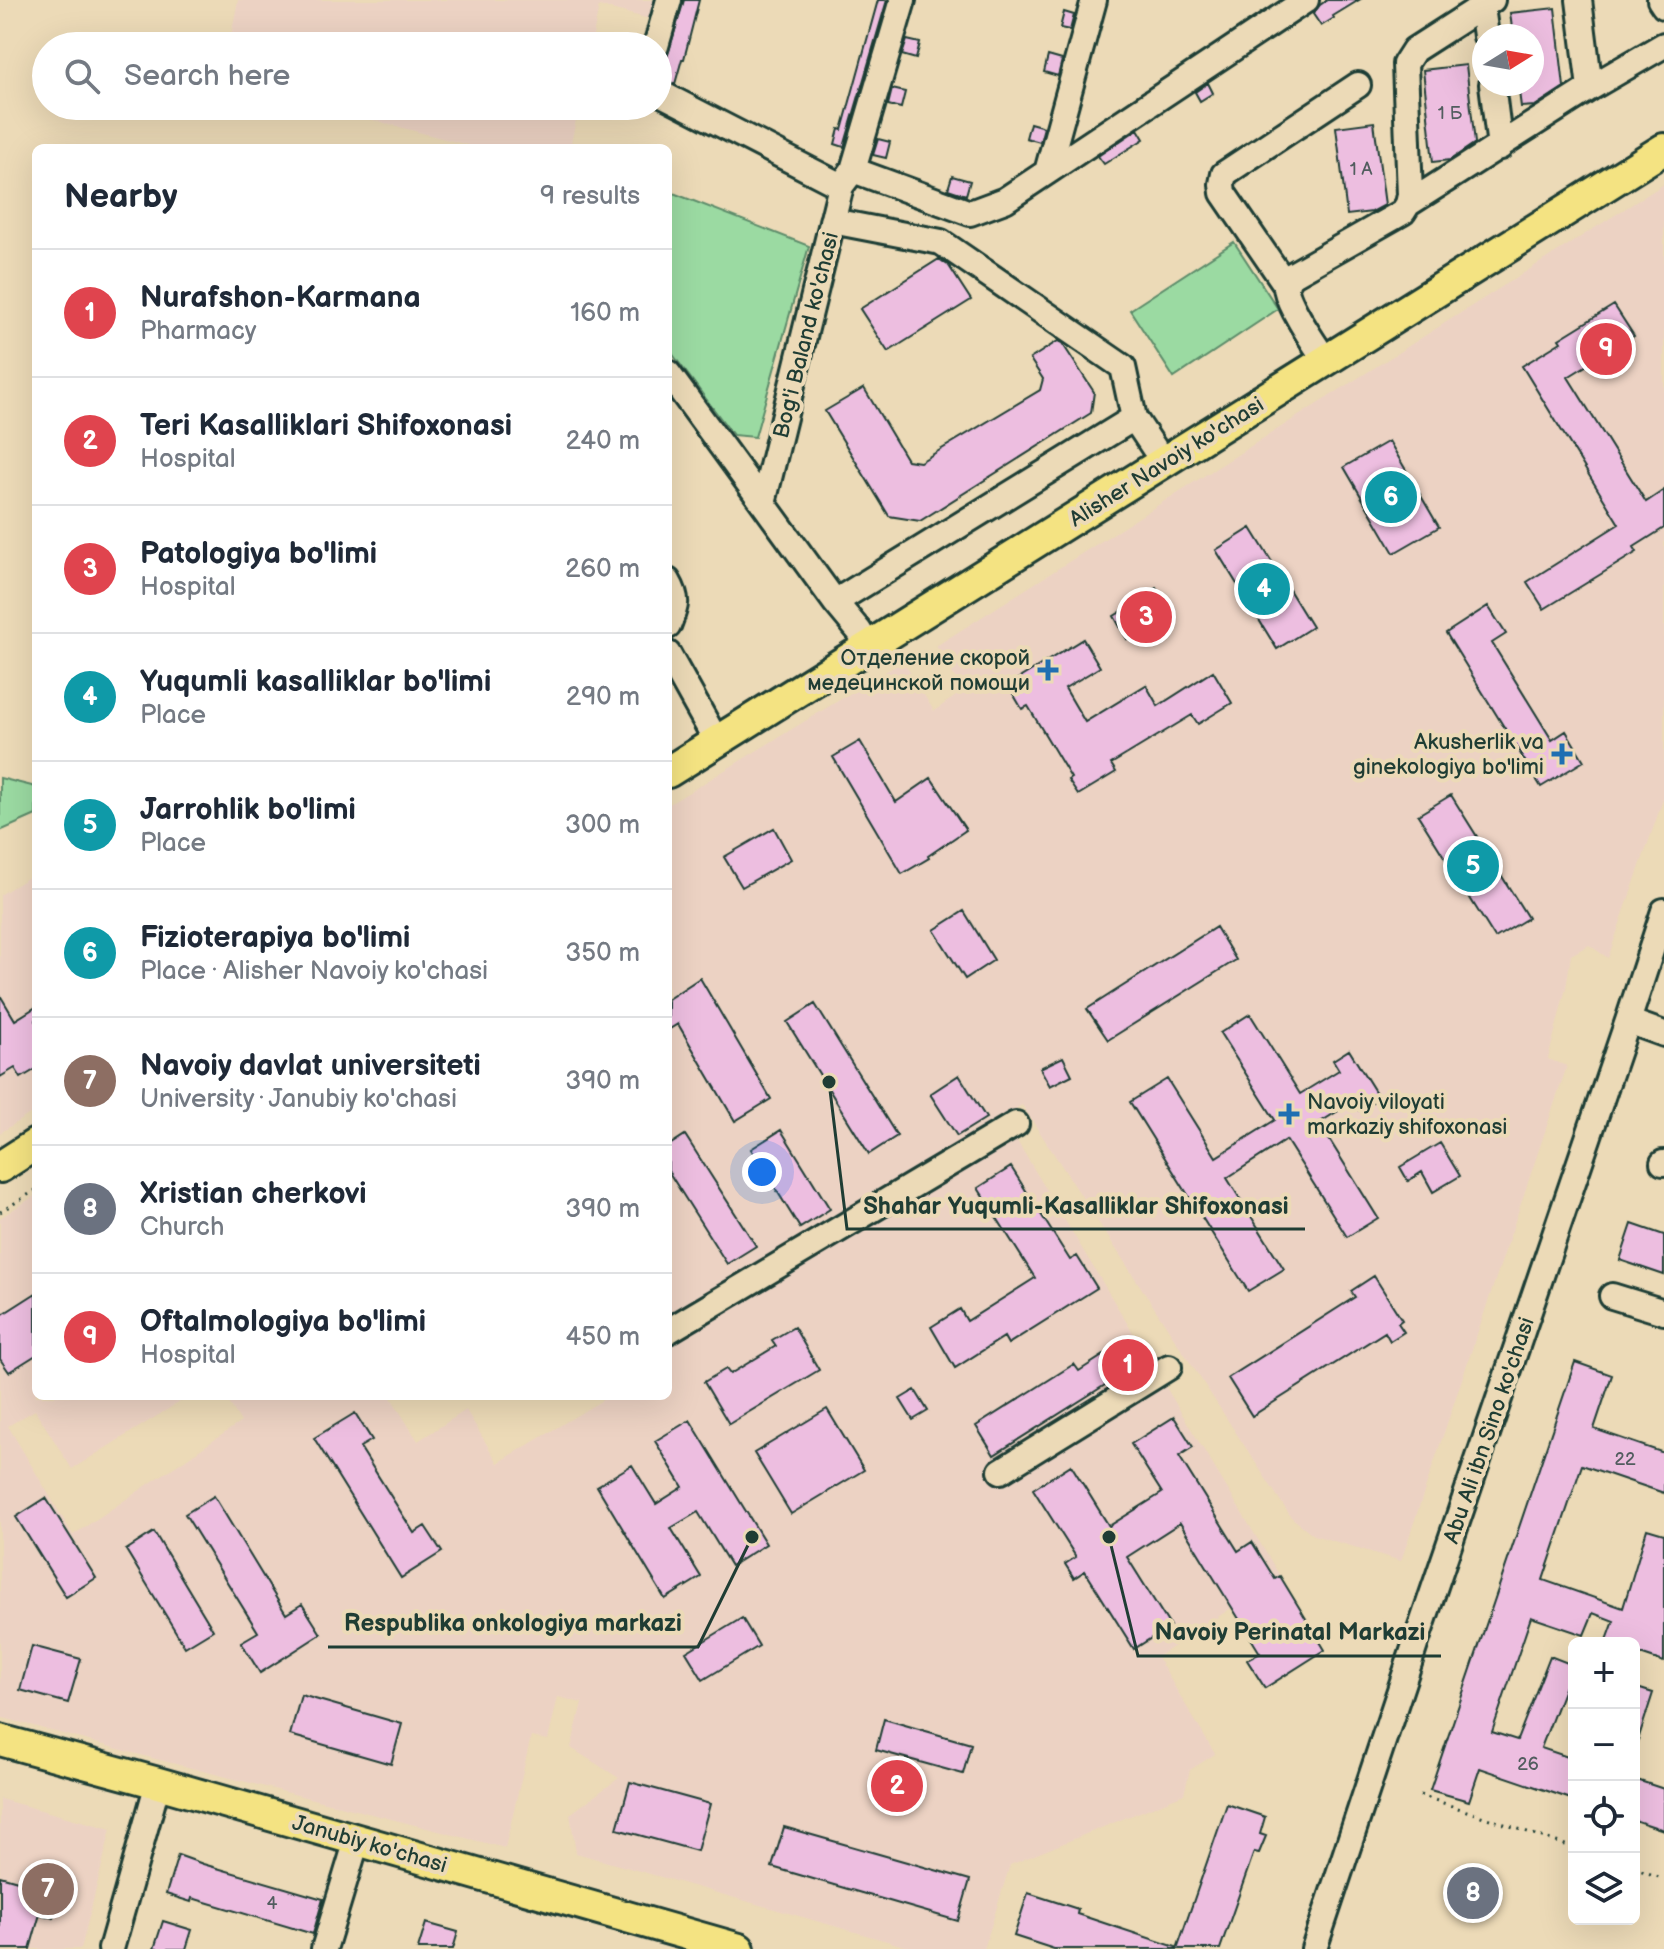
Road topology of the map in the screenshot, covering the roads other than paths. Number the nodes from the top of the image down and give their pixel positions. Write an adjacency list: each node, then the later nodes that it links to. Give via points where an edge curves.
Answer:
1 (669, 0): 10 (street)
2 (903, 0): 20 (street, Bog'i Baland ko'chasi)
3 (1094, 0): 19 (street)
4 (1579, 0): 13 (street)
5 (1660, 0): 8 (street)
6 (1294, 3): 19 (street)
7 (1487, 3): 9 (street); 21 (street, via 1414,50 1405,64)
8 (1664, 6)
9 (1486, 24)
10 (660, 32)
11 (1664, 45): 13 (street)
12 (1358, 85): 23 (street, via 1224,174 1223,193)
13 (1590, 88): 17 (street)
14 (1494, 96): 17 (street)
15 (672, 98): 20 (street)
16 (1664, 125): 24 (main road, Alisher Navoiy ko'chasi)
17 (1500, 147): 21 (street)
18 (1664, 149): 24 (main road, Alisher Navoiy ko'chasi)
19 (1047, 172): 20 (street, via 1005,200 970,213)
20 (847, 178): 22 (street, Bog'i Baland ko'chasi)
21 (1408, 204): 23 (street, via 1403,212 1292,275)
22 (832, 221): 26 (street, via 941,242 1123,367); 28 (street, Bog'i Baland ko'chasi)
23 (1286, 285): 24 (street, via 1287,296)
24 (1321, 353): 27 (main road, Alisher Navoiy ko'chasi); 32 (main road, Alisher Navoiy ko'chasi)
25 (672, 378): 28 (street)
26 (1134, 418): 27 (street); 30 (street)
27 (1154, 448): 32 (main road, Alisher Navoiy ko'chasi)
28 (763, 503): 30 (street)
29 (672, 588): 31 (street, via 677,605)
30 (835, 602): 32 (street)
31 (672, 617)
32 (864, 638): 34 (main road, Alisher Navoiy ko'chasi)
33 (672, 661): 34 (street)
34 (712, 733): 35 (main road, Alisher Navoiy ko'chasi); 36 (main road, Alisher Navoiy ko'chasi)
35 (672, 747)
36 (672, 768)
37 (1664, 911): 39 (street, Abu Ali ibn Sino ko'chasi)
38 (1664, 957): 39 (street, Abu Ali ibn Sino ko'chasi)
39 (1645, 1027): 58 (street, Abu Ali ibn Sino ko'chasi, via 1424,1618); 59 (street, Abu Ali ibn Sino ko'chasi)
40 (1016, 1124): 47 (street)
41 (32, 1147): 43 (main road)
42 (32, 1166): 44 (main road)
43 (0, 1167)
44 (0, 1186)
45 (1612, 1296): 46 (street)
46 (1664, 1312)
47 (672, 1329)
48 (1169, 1367): 49 (street)
49 (1001, 1471)
50 (0, 1740): 52 (main road, Janubiy ko'chasi)
51 (0, 1758): 52 (main road, Janubiy ko'chasi)
52 (155, 1792): 53 (main road, Janubiy ko'chasi); 54 (street)
53 (354, 1849): 55 (street); 56 (main road, Janubiy ko'chasi); 57 (main road, Janubiy ko'chasi)
54 (111, 1949)
55 (324, 1949)
56 (667, 1949)
57 (739, 1949)
58 (1314, 1949)
59 (1329, 1949)

